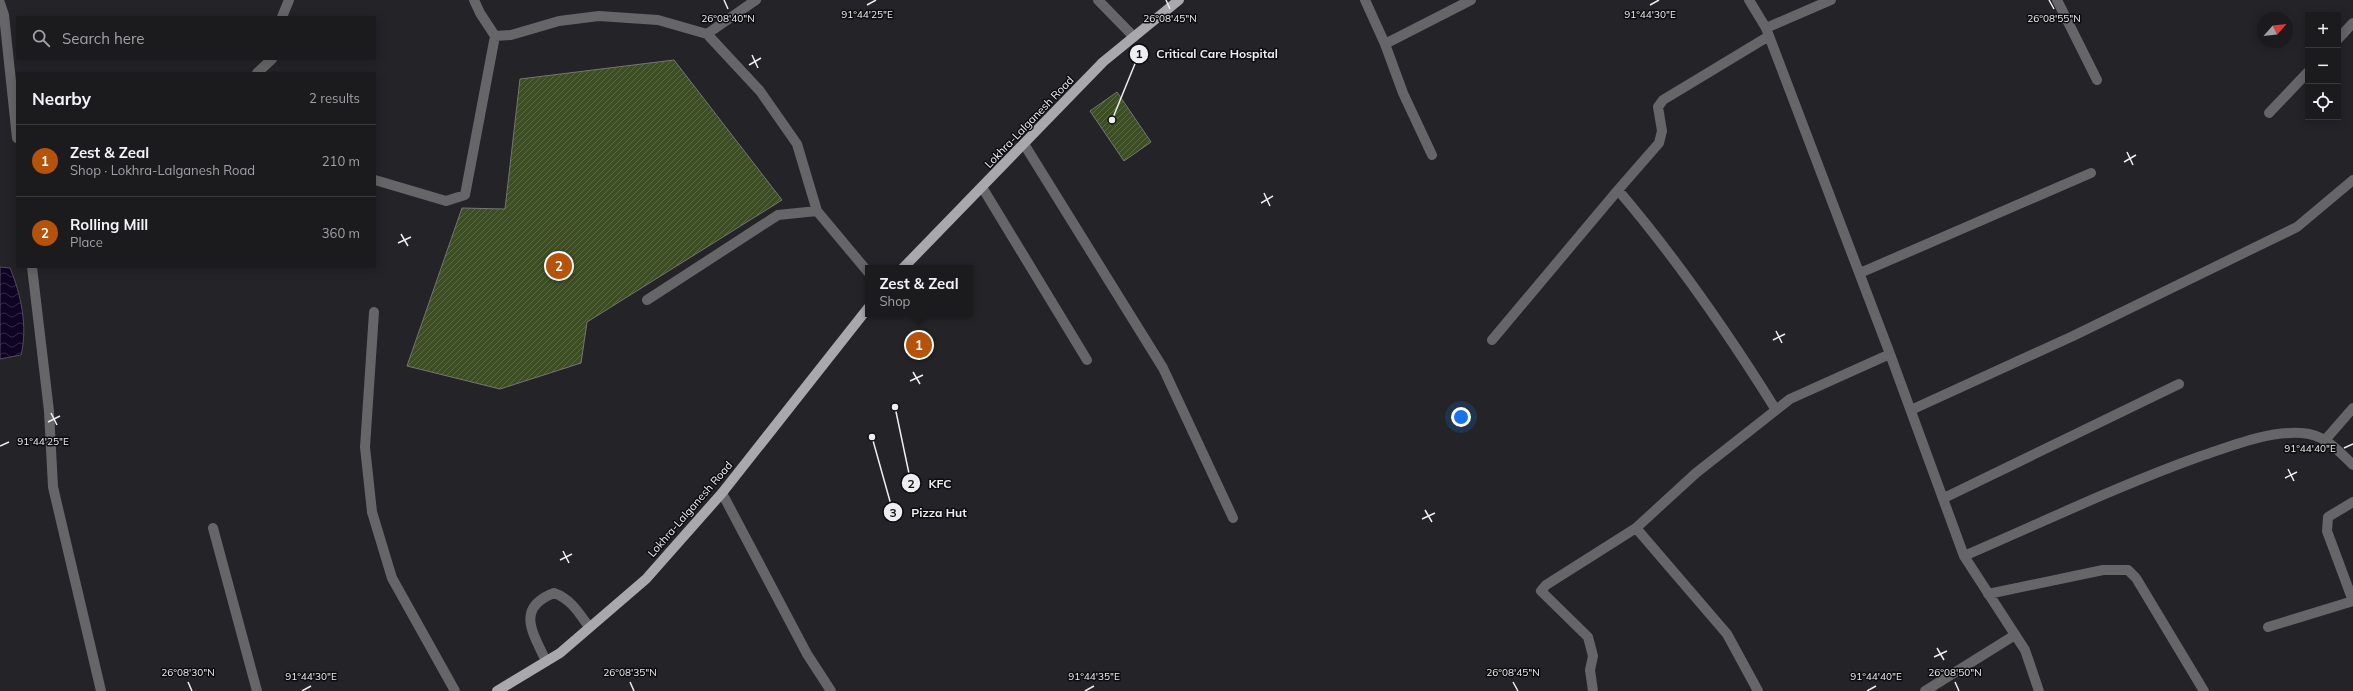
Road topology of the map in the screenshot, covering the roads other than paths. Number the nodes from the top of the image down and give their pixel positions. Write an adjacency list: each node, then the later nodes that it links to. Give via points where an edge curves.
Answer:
1 (289, 0): 12 (street)
2 (474, 0): 16 (street)
3 (756, 0): 15 (street)
4 (1098, 0): 18 (street)
5 (1179, 0): 18 (main road, Lokhra-Lalganesh Road)
6 (1365, 0): 19 (street)
7 (1471, 0): 19 (street)
8 (1749, 0): 14 (street)
9 (1831, 0): 14 (street)
10 (2057, 0): 23 (street)
11 (0, 3): 25 (street, via 4,15)
12 (282, 16)
13 (2353, 23): 17 (street)
14 (1767, 32): 32 (street, via 1661,101 1658,107 1662,131 1659,143); 37 (street)
15 (706, 34): 16 (street, via 658,20 599,16 559,21 511,35); 33 (street, via 760,91 797,144)
16 (495, 36): 29 (street, via 465,195 446,201)
17 (2341, 36)
18 (1134, 37): 26 (main road, Lokhra-Lalganesh Road, via 1103,62)
19 (1385, 44): 27 (street, via 1402,93)
20 (271, 60): 21 (street)
21 (258, 72)
22 (2305, 75): 24 (street)
23 (2097, 80)
24 (2270, 113)
25 (16, 129)
26 (1024, 144): 31 (main road, Lokhra-Lalganesh Road); 53 (street, via 1163,368)
27 (1432, 155)
28 (2091, 173): 37 (street)
29 (376, 180)
30 (2353, 180): 47 (street, via 2296,227 2073,336)
31 (982, 187): 34 (main road, Lokhra-Lalganesh Road); 43 (street)
32 (1618, 190): 41 (street); 46 (street, via 1686,275 1740,352)
33 (817, 211): 36 (street); 38 (street, via 778,216)
34 (906, 265)
35 (32, 268): 63 (street, via 49,411 53,487)
36 (865, 268)
37 (1860, 273): 42 (street)
38 (647, 300)
39 (374, 312): 65 (street, via 365,447 372,512 392,578)
40 (865, 312): 50 (main road, Lokhra-Lalganesh Road)
41 (1492, 340)
42 (1890, 354): 46 (street, via 1790,399); 47 (street)
43 (1087, 360)
44 (2179, 384): 51 (street)
45 (2353, 408): 48 (street)
46 (1776, 410): 55 (street, via 1696,473)
47 (1911, 410): 51 (street)
48 (2326, 439): 49 (street); 56 (street, via 2301,432 2273,435 2234,445 2125,485)
49 (2353, 465)
50 (722, 493): 59 (main road, Lokhra-Lalganesh Road, via 646,579); 67 (street, via 807,654)
51 (1944, 498): 56 (street)
52 (2353, 502): 58 (street, via 2332,513 2327,524 2327,531)
53 (1233, 518)
54 (213, 528): 64 (street)
55 (1636, 528): 68 (street, via 1546,585 1541,591 1588,637 1593,656 1590,670); 69 (street, via 1728,634)
56 (1964, 556): 57 (street)
57 (1988, 594): 61 (street); 72 (street, via 2103,570 2128,570 2136,578)
58 (2353, 601): 60 (street)
59 (590, 627): 62 (main road, Lokhra-Lalganesh Road); 62 (street, via 563,596 554,593 542,598 531,609 529,618)
60 (2268, 627)
61 (2015, 635): 70 (street); 71 (street, via 2025,650)
62 (546, 661): 66 (main road, Lokhra-Lalganesh Road)
63 (101, 691)
64 (257, 691)
65 (455, 691)
66 (497, 691)
67 (831, 691)
68 (1593, 691)
69 (1758, 691)
70 (1925, 691)
71 (2039, 691)
72 (2204, 691)

